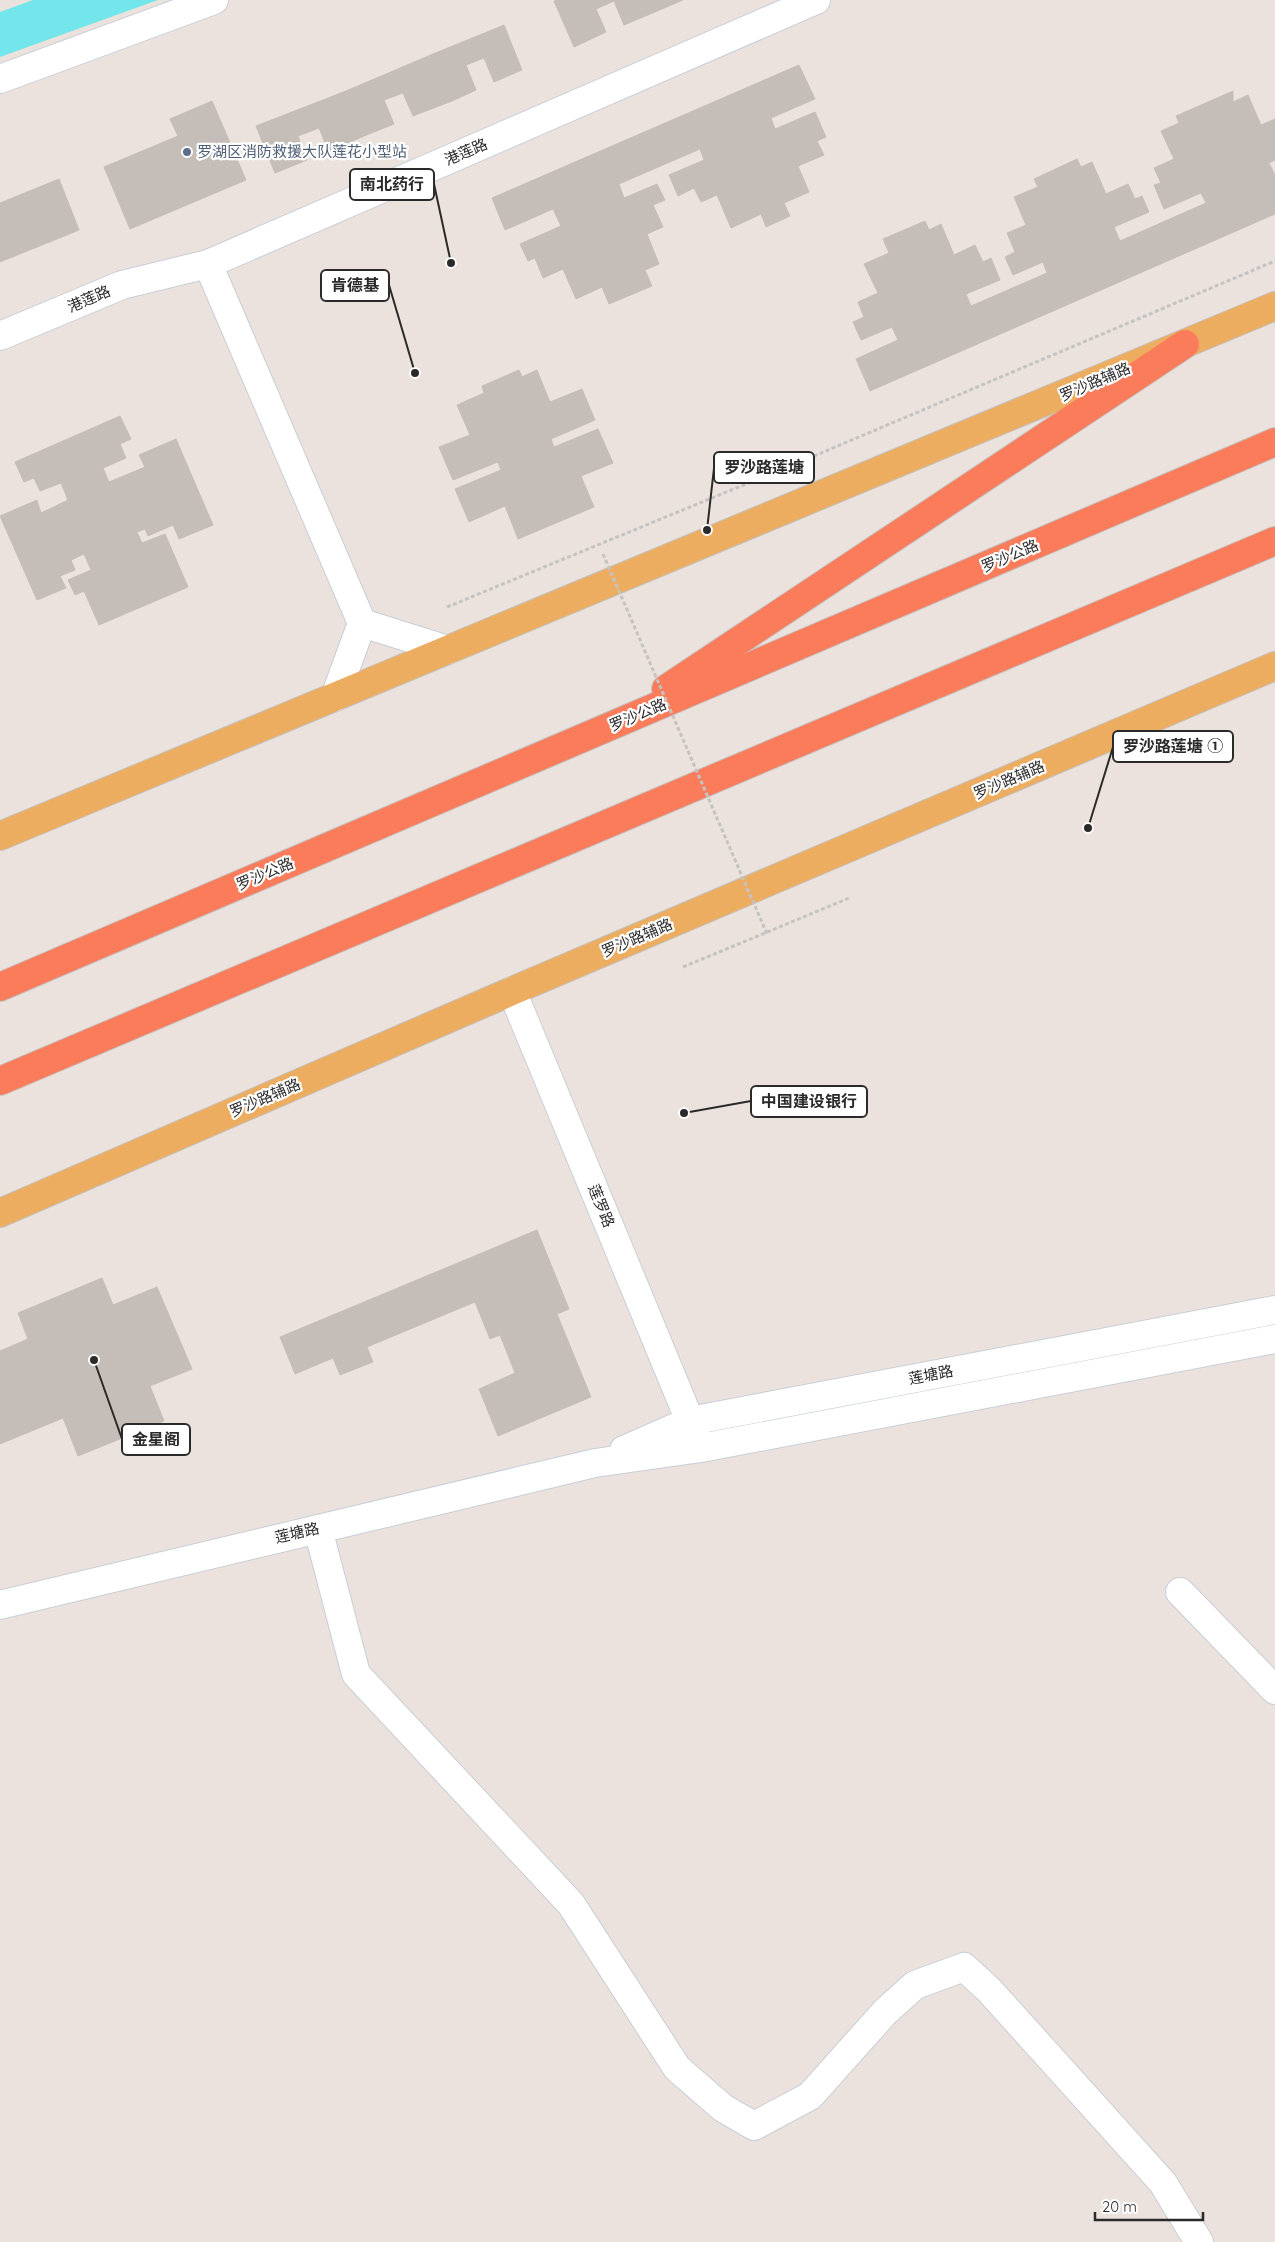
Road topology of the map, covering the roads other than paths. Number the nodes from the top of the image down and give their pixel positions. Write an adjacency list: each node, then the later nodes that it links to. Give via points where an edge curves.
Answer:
1 (214, 0): 3 (street)
2 (816, 0): 4 (street, 港莲路)
3 (0, 79)
4 (208, 264): 6 (street, 港莲路, via 122,285); 13 (street)
5 (1275, 306): 9 (main road, 罗沙路辅路)
6 (29, 324): 7 (street); 8 (street, 港莲路); 10 (street)
7 (0, 330)
8 (0, 336)
9 (1185, 344): 14 (main road, 罗沙路辅路); 17 (highway)
10 (0, 352)
11 (1275, 442): 17 (highway, 罗沙公路)
12 (1275, 541): 21 (highway)
13 (362, 622): 14 (street); 16 (street)
14 (448, 650): 16 (main road, 罗沙路辅路)
15 (1275, 666): 20 (main road, 罗沙路辅路)
16 (335, 697): 18 (main road, 罗沙路辅路)
17 (608, 728): 19 (highway, 罗沙公路)
18 (0, 836)
19 (0, 987)
20 (512, 991): 22 (main road, 罗沙路辅路); 25 (street, 莲罗路)
21 (0, 1081)
22 (0, 1213)
23 (1275, 1310): 25 (street, 莲塘路)
24 (1275, 1339): 26 (street, 莲塘路)
25 (690, 1421): 26 (street, 莲罗路); 27 (street, 莲塘路)
26 (701, 1448): 27 (street, 莲塘路)
27 (595, 1463): 28 (street, 莲塘路)
28 (318, 1528): 30 (street, 莲塘路); 32 (street, via 356,1674 571,1904 678,2068 723,2108 754,2126 792,2108 810,2096 885,2012 914,1985 964,1967 989,1990 1163,2183)
29 (1180, 1592): 31 (street)
30 (0, 1605)
31 (1275, 1690)
32 (1199, 2242)

